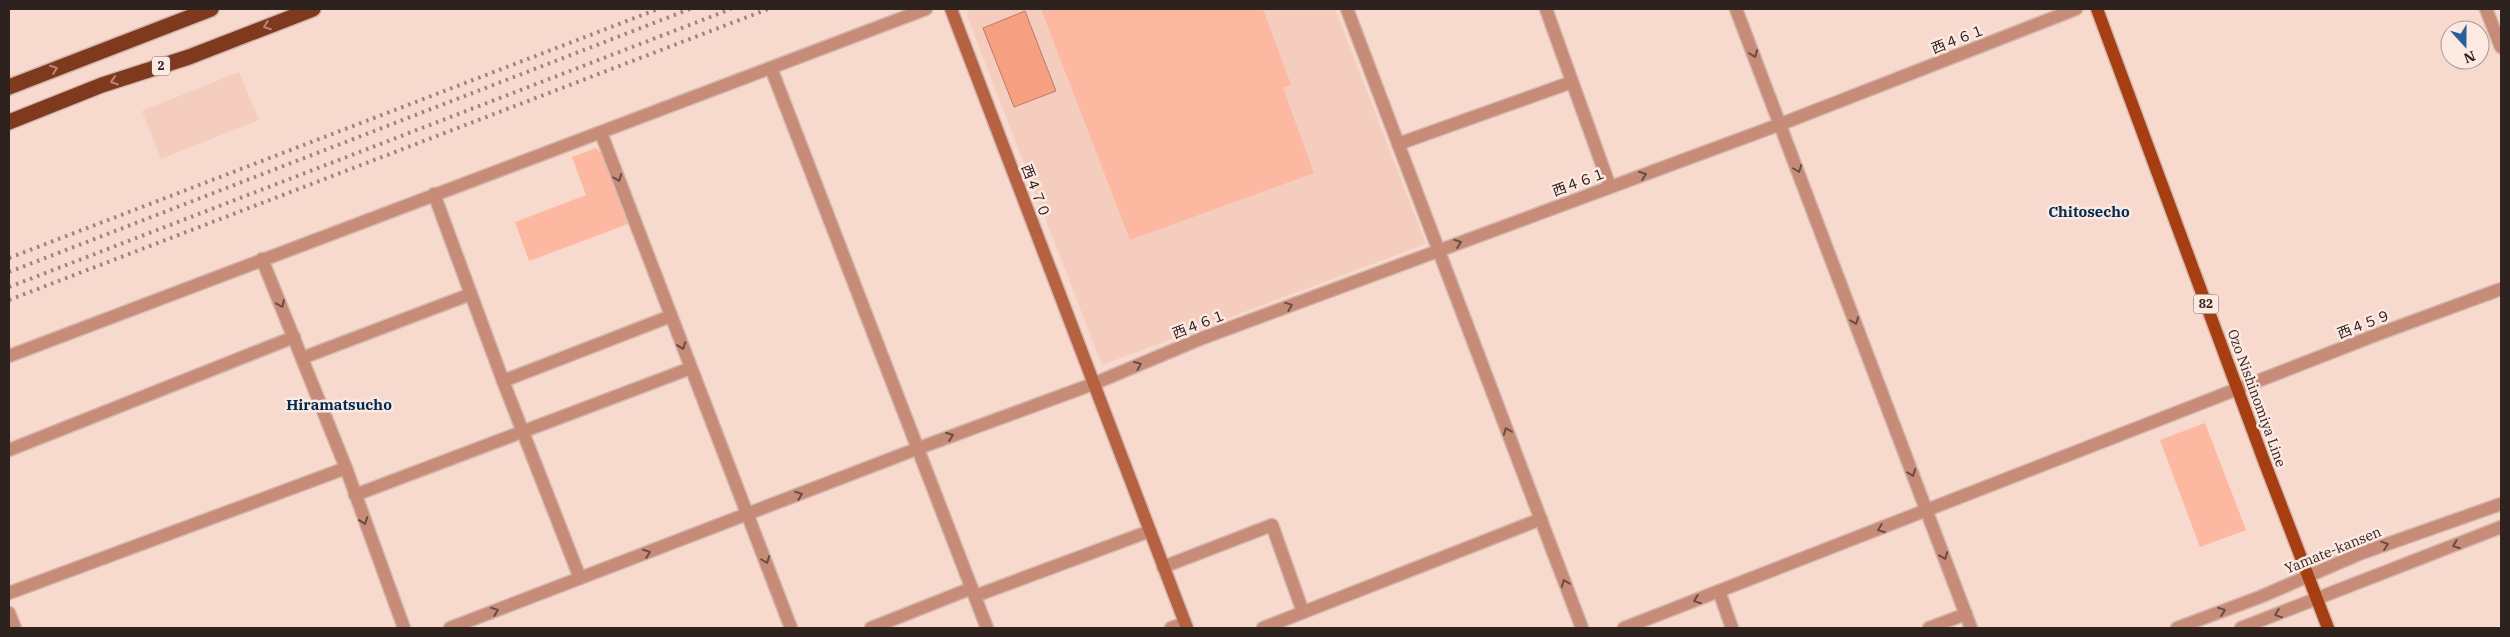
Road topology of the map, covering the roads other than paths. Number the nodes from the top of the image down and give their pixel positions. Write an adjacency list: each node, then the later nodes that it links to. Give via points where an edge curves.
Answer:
1 (211, 9): 14 (highway, one-way to 1)
2 (313, 9): 15 (highway, 2, one-way to 15)
3 (926, 9): 12 (street)
4 (951, 9): 31 (street, 西４７０)
5 (1347, 9): 18 (street)
6 (1546, 9): 13 (street)
7 (1736, 9): 16 (street, one-way to 16)
8 (2076, 9): 16 (street, 西４６１)
9 (2096, 9): 32 (main road, Ozo Nishinomiya Line / 82)
10 (2486, 9): 11 (street)
11 (2501, 47)
12 (771, 68): 17 (street); 34 (street)
13 (1572, 82): 18 (street); 19 (street)
14 (9, 87)
15 (9, 122)
16 (1781, 124): 19 (street, 西４６１, one-way to 16); 39 (street, one-way to 39)
17 (600, 133): 20 (street); 25 (street, one-way to 25)
18 (1398, 144): 21 (street)
19 (1610, 187): 21 (street, 西４６１, one-way to 19)
20 (434, 194): 22 (street); 24 (street)
21 (1438, 250): 31 (street, 西４６１, one-way to 21, via 1200,339); 41 (street, one-way to 21)
22 (262, 259): 26 (street, one-way to 26); 27 (street)
23 (2501, 289): 32 (street, 西４５９)
24 (471, 294): 28 (street); 30 (street)
25 (671, 316): 29 (street, one-way to 29); 30 (street)
26 (294, 337): 28 (street); 35 (street)
27 (9, 356)
28 (302, 358): 36 (street)
29 (690, 368): 33 (street); 40 (street)
30 (503, 382): 33 (street)
31 (1093, 384): 34 (street, 西４６１, one-way to 31); 43 (street, 西４７０)
32 (2238, 389): 39 (street, 西４５９); 45 (main road, Ozo Nishinomiya Line / 82)
33 (523, 430): 37 (street); 46 (street)
34 (919, 448): 40 (street, 西４６１, one-way to 34); 47 (street)
35 (9, 450)
36 (346, 468): 37 (street); 49 (street)
37 (355, 495): 56 (street, one-way to 56)
38 (2501, 504): 45 (street, Yamate-kansen, one-way to 38, via 2359,554)
39 (1926, 511): 48 (street, 西４５９, one-way to 48); 53 (street, one-way to 53)
40 (749, 515): 46 (street, 西４６１, one-way to 40); 58 (street, one-way to 58)
41 (1541, 519): 51 (street); 63 (street, one-way to 41)
42 (2501, 527): 50 (street, one-way to 50)
43 (1150, 531): 44 (street, 西４７０); 47 (street)
44 (1163, 567): 51 (street, via 1272,525); 54 (street, 西４７０)
45 (2307, 576): 50 (main road, Ozo Nishinomiya Line / 82); 68 (street, Yamate-kansen, one-way to 45)
46 (580, 578): 57 (street, 西４６１, one-way to 46)
47 (973, 592): 59 (street); 60 (street)
48 (1719, 592): 64 (street, 西４５９, one-way to 64); 65 (street)
49 (9, 593)
50 (2316, 600): 69 (street, one-way to 69); 70 (main road, Ozo Nishinomiya Line / 82)
51 (1303, 612): 62 (street)
52 (9, 613): 55 (street)
53 (1966, 614): 66 (street); 67 (street)
54 (1186, 626): 61 (street)
55 (15, 628)
56 (404, 628)
57 (450, 628)
58 (791, 628)
59 (871, 628)
60 (987, 628)
61 (1171, 628)
62 (1263, 628)
63 (1582, 628)
64 (1624, 628)
65 (1732, 628)
66 (1929, 628)
67 (1971, 628)
68 (2177, 628)
69 (2241, 628)
70 (2328, 628)

